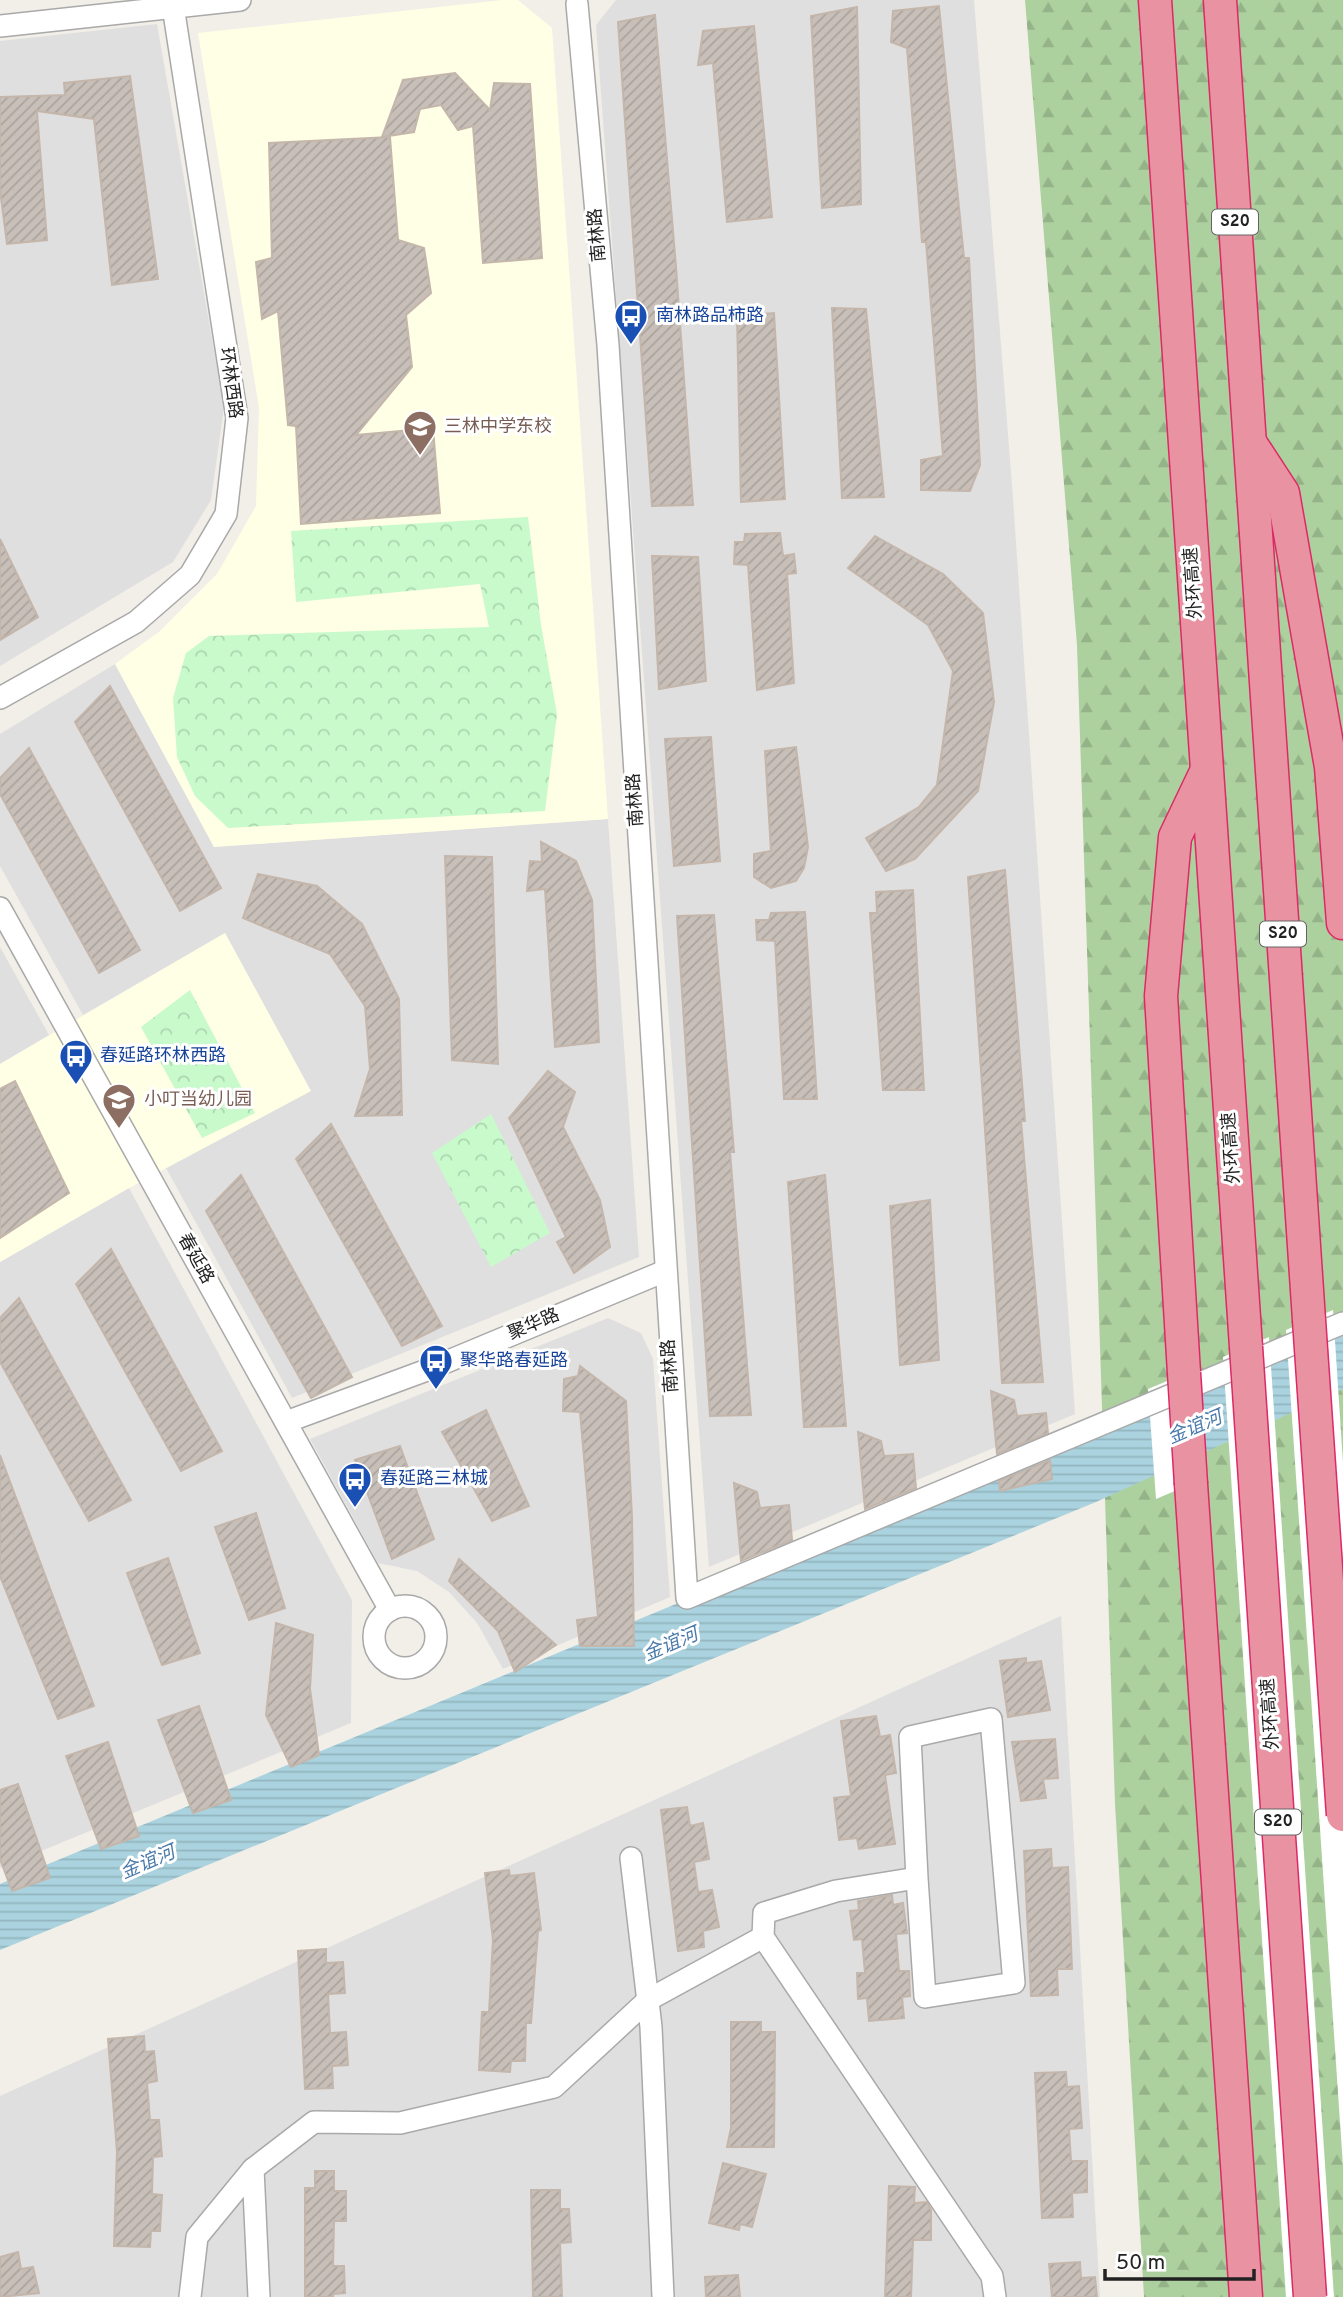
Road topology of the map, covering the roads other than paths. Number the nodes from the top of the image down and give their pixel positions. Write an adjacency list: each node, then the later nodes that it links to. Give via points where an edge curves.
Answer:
1 (240, 0): 5 (street)
2 (1154, 0): 9 (highway, 外环高速 / S20)
3 (1220, 0): 7 (highway, S20)
4 (575, 1): 12 (street, 南林路, via 608,345)
5 (172, 3): 6 (street); 8 (street, 环林西路, via 237,418 226,514 190,575 136,622)
6 (0, 26)
7 (1250, 443): 11 (highway, via 1283,493 1331,767); 16 (highway, S20, bridge)
8 (0, 698)
9 (1207, 771): 26 (highway, bridge, via 1175,837 1161,996); 27 (highway, 外环高速 / S20, bridge)
10 (0, 908): 14 (street, 春延路)
11 (1343, 923)
12 (665, 1271): 13 (street, 南林路, via 687,1598); 14 (street, 聚华路, via 427,1370)
13 (1343, 1323)
14 (286, 1422): 15 (street, 春延路)
15 (390, 1610)
16 (1343, 1815)
17 (631, 1858): 20 (street)
18 (917, 1878): 18 (street, via 909,1737 991,1719 1014,1983 925,1997); 19 (street, via 836,1891 764,1913)
19 (763, 1937): 20 (street); 25 (street, via 992,2276)
20 (648, 2000): 21 (street, via 554,2087 400,2123 314,2122); 24 (street)
21 (253, 2169): 22 (street, via 197,2237); 23 (street)
22 (190, 2297)
23 (259, 2297)
24 (663, 2297)
25 (995, 2297)
26 (1247, 2297)
27 (1310, 2297)

